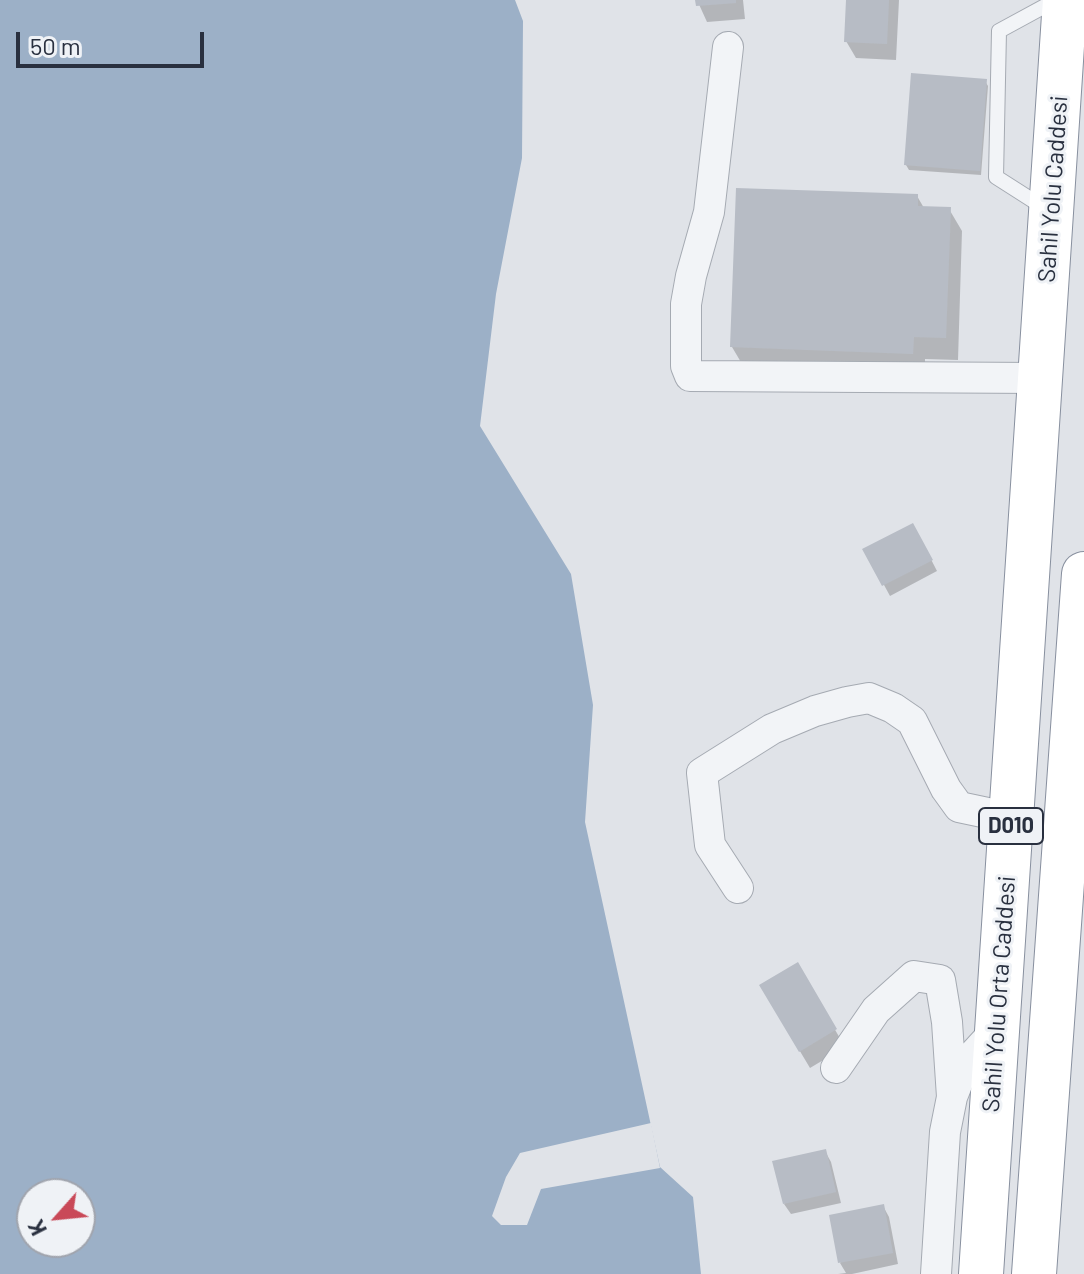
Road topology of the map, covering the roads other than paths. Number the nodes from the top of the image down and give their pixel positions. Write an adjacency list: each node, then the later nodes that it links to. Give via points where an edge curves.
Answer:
1 (1057, 0): 4 (lane, via 999,31 996,177)
2 (1065, 0): 4 (highway, Sahil Yolu Caddesi / D010)
3 (728, 47): 5 (street, via 709,212 686,304 690,376)
4 (1051, 212): 5 (highway, Sahil Yolu Caddesi / D010)
5 (1040, 378): 7 (highway, Sahil Yolu Orta Caddesi / D010)
6 (1084, 574): 9 (highway, D010)
7 (1011, 818): 8 (street, via 959,807 912,721 869,698 847,702 772,729 702,773 710,845); 10 (highway, Sahil Yolu Orta Caddesi / D010)
8 (738, 888)
9 (1070, 972): 15 (highway, D010)
10 (997, 1029): 12 (street, via 965,1064); 14 (highway, Sahil Yolu Orta Caddesi / D010)
11 (836, 1068): 12 (street, via 876,1010 914,976 940,980)
12 (952, 1097): 13 (street)
13 (936, 1274)
14 (981, 1274)
15 (1034, 1274)

